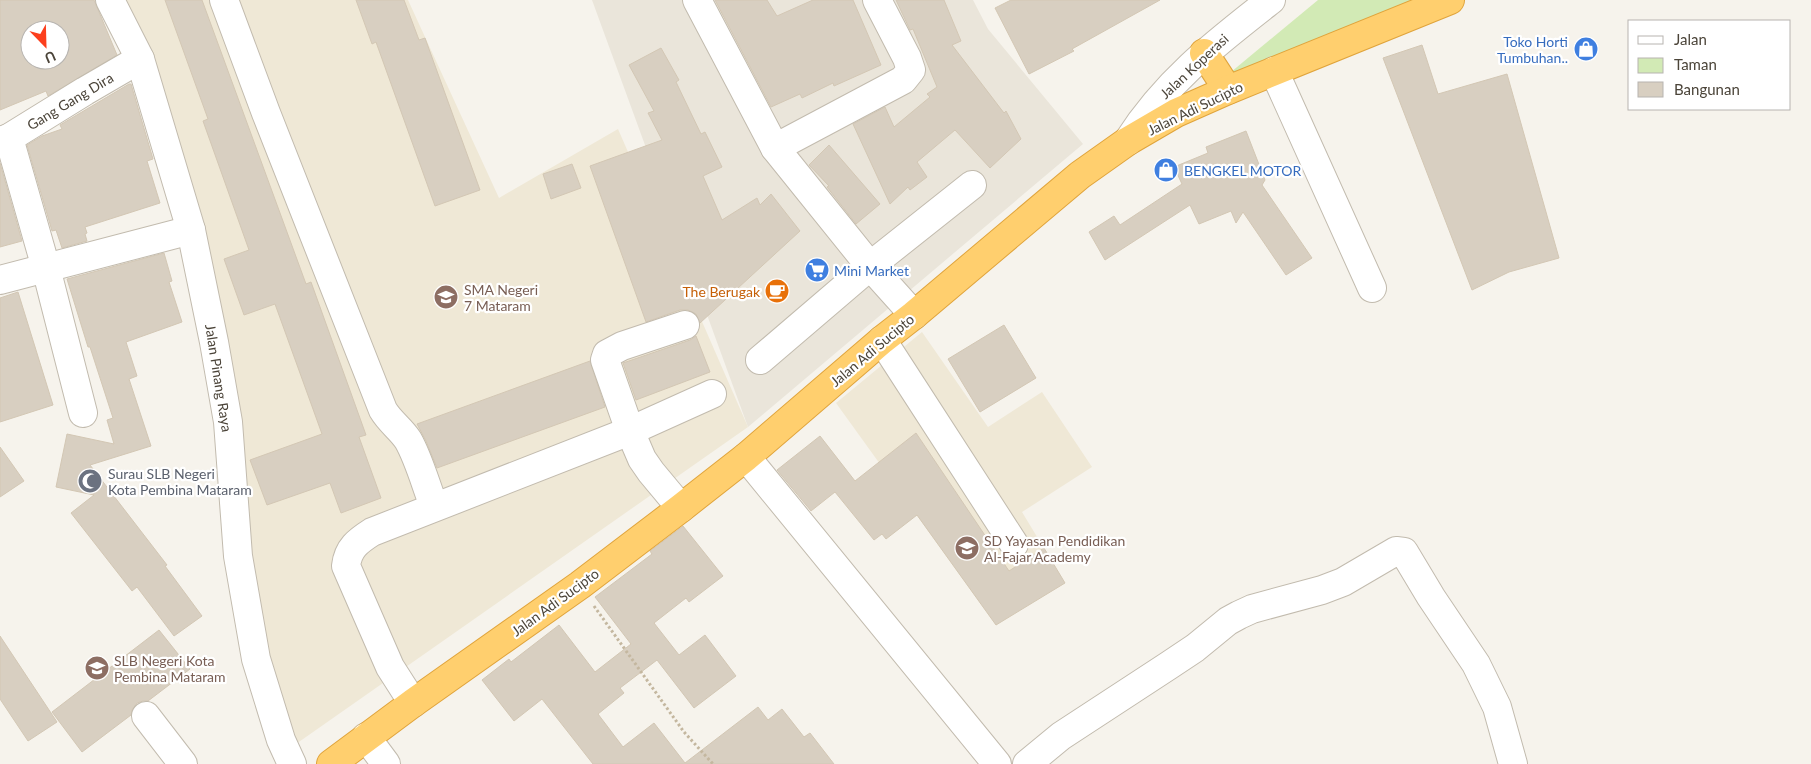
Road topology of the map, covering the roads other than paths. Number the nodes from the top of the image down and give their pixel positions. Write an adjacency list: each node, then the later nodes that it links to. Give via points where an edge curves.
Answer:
1 (110, 0): 8 (street, Jalan Pinang Raya)
2 (224, 0): 28 (street, via 383,410 409,442)
3 (697, 0): 13 (street)
4 (877, 0): 13 (street, via 907,58 911,70 908,75)
5 (1271, 0): 7 (street, Jalan Koperasi)
6 (1450, 0): 9 (highway, Jalan Adi Sucipto)
7 (1204, 53): 10 (highway); 12 (street, Jalan Koperasi, via 1161,96)
8 (140, 59): 11 (street, Gang Gang Dira); 15 (street, Jalan Pinang Raya)
9 (1274, 72): 10 (highway, Jalan Adi Sucipto); 19 (street)
10 (1228, 90): 12 (highway, Jalan Adi Sucipto, via 1176,113)
11 (4, 139): 16 (street)
12 (1128, 141): 20 (highway, Jalan Adi Sucipto, via 1080,175)
13 (775, 148): 17 (street)
14 (972, 185): 17 (street)
15 (191, 230): 16 (street); 34 (street, Jalan Pinang Raya, via 228,422 238,556 256,659)
16 (46, 268): 18 (street); 25 (street)
17 (882, 279): 20 (street); 23 (street)
18 (0, 280)
19 (1372, 288)
20 (914, 315): 22 (highway, Jalan Adi Sucipto)
21 (685, 325): 26 (street, via 607,354 607,369)
22 (882, 340): 27 (highway, Jalan Adi Sucipto); 30 (street)
23 (760, 360)
24 (712, 394): 26 (street)
25 (83, 413)
26 (630, 431): 28 (street); 29 (street, via 642,459)
27 (746, 457): 29 (highway, Jalan Adi Sucipto); 38 (street)
28 (434, 506): 31 (street, via 358,540 347,556 346,566)
29 (681, 508): 31 (highway, Jalan Adi Sucipto, via 580,585)
30 (1014, 544)
31 (401, 685): 33 (highway, Jalan Adi Sucipto)
32 (146, 716): 35 (street)
33 (366, 737): 36 (highway, Jalan Adi Sucipto); 37 (street)
34 (288, 754)
35 (183, 764)
36 (331, 764)
37 (386, 764)
38 (997, 764)
39 (1027, 764): 40 (street, via 1061,736 1195,648 1239,614 1343,582 1396,551 1404,552 1476,664 1497,707)
40 (1513, 764)

